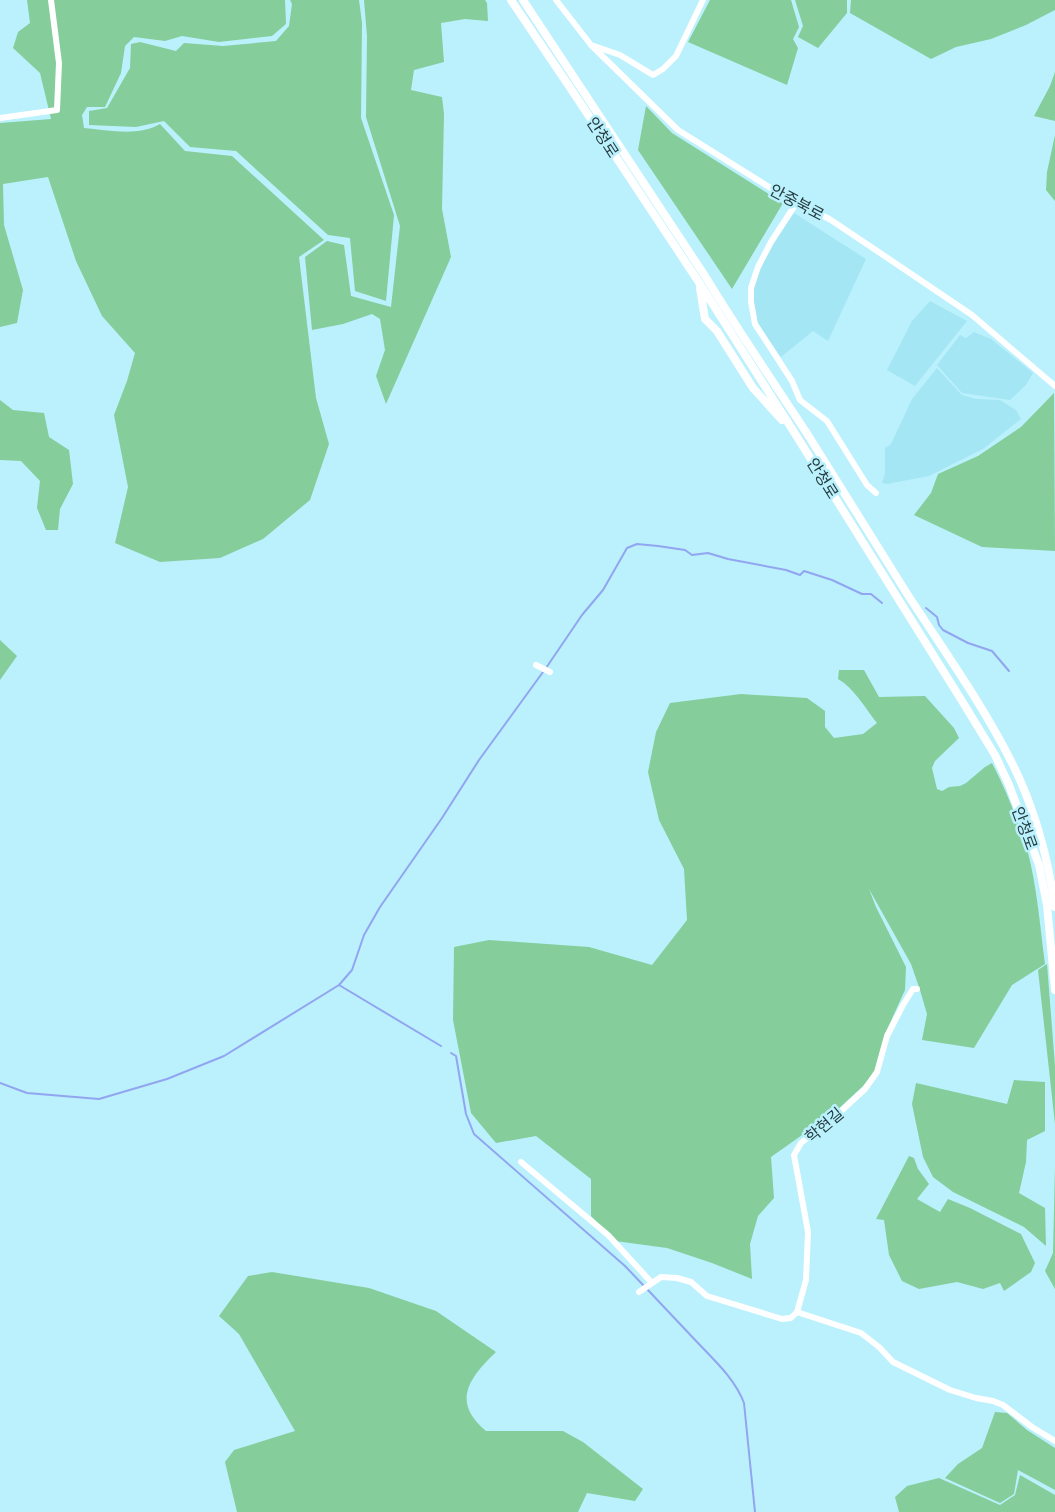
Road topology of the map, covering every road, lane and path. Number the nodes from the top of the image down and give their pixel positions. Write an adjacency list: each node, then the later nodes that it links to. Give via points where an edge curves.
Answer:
1 (51, 0): 7 (street, via 59,63 58,110)
2 (511, 0): 9 (street, 안청로)
3 (523, 0): 15 (street, 안청로, via 972,692 1012,764 1031,809 1044,850)
4 (556, 0): 6 (street, 안중북로)
5 (702, 0): 6 (street, via 676,56 653,75 620,55)
6 (591, 45): 8 (street, 안중북로, via 678,130 769,188)
7 (0, 118)
8 (797, 202): 10 (street, 안중북로, via 831,220 972,315); 12 (street, via 771,242 750,288 755,324 792,381 800,400 828,421 867,485)
9 (700, 284): 11 (street, 안청로); 11 (street, via 705,319 717,331 753,388)
10 (1055, 386)
11 (794, 432): 17 (street, 안청로, via 962,701 1009,784 1039,864 1047,905)
12 (876, 493)
13 (536, 665): 14 (street)
14 (550, 672)
15 (1055, 907)
16 (917, 989): 21 (street, 학현길, via 913,989 902,1005 887,1036 877,1072 839,1113 801,1144 794,1155 808,1232 806,1280)
17 (1055, 990)
18 (522, 1162): 19 (street, via 608,1235)
19 (652, 1283): 20 (street); 21 (street, via 661,1277 677,1278 691,1282 707,1296 782,1319 791,1318)
20 (640, 1292)
21 (797, 1312): 22 (street, via 861,1333 893,1362 950,1390 1003,1405)
22 (1055, 1441)

